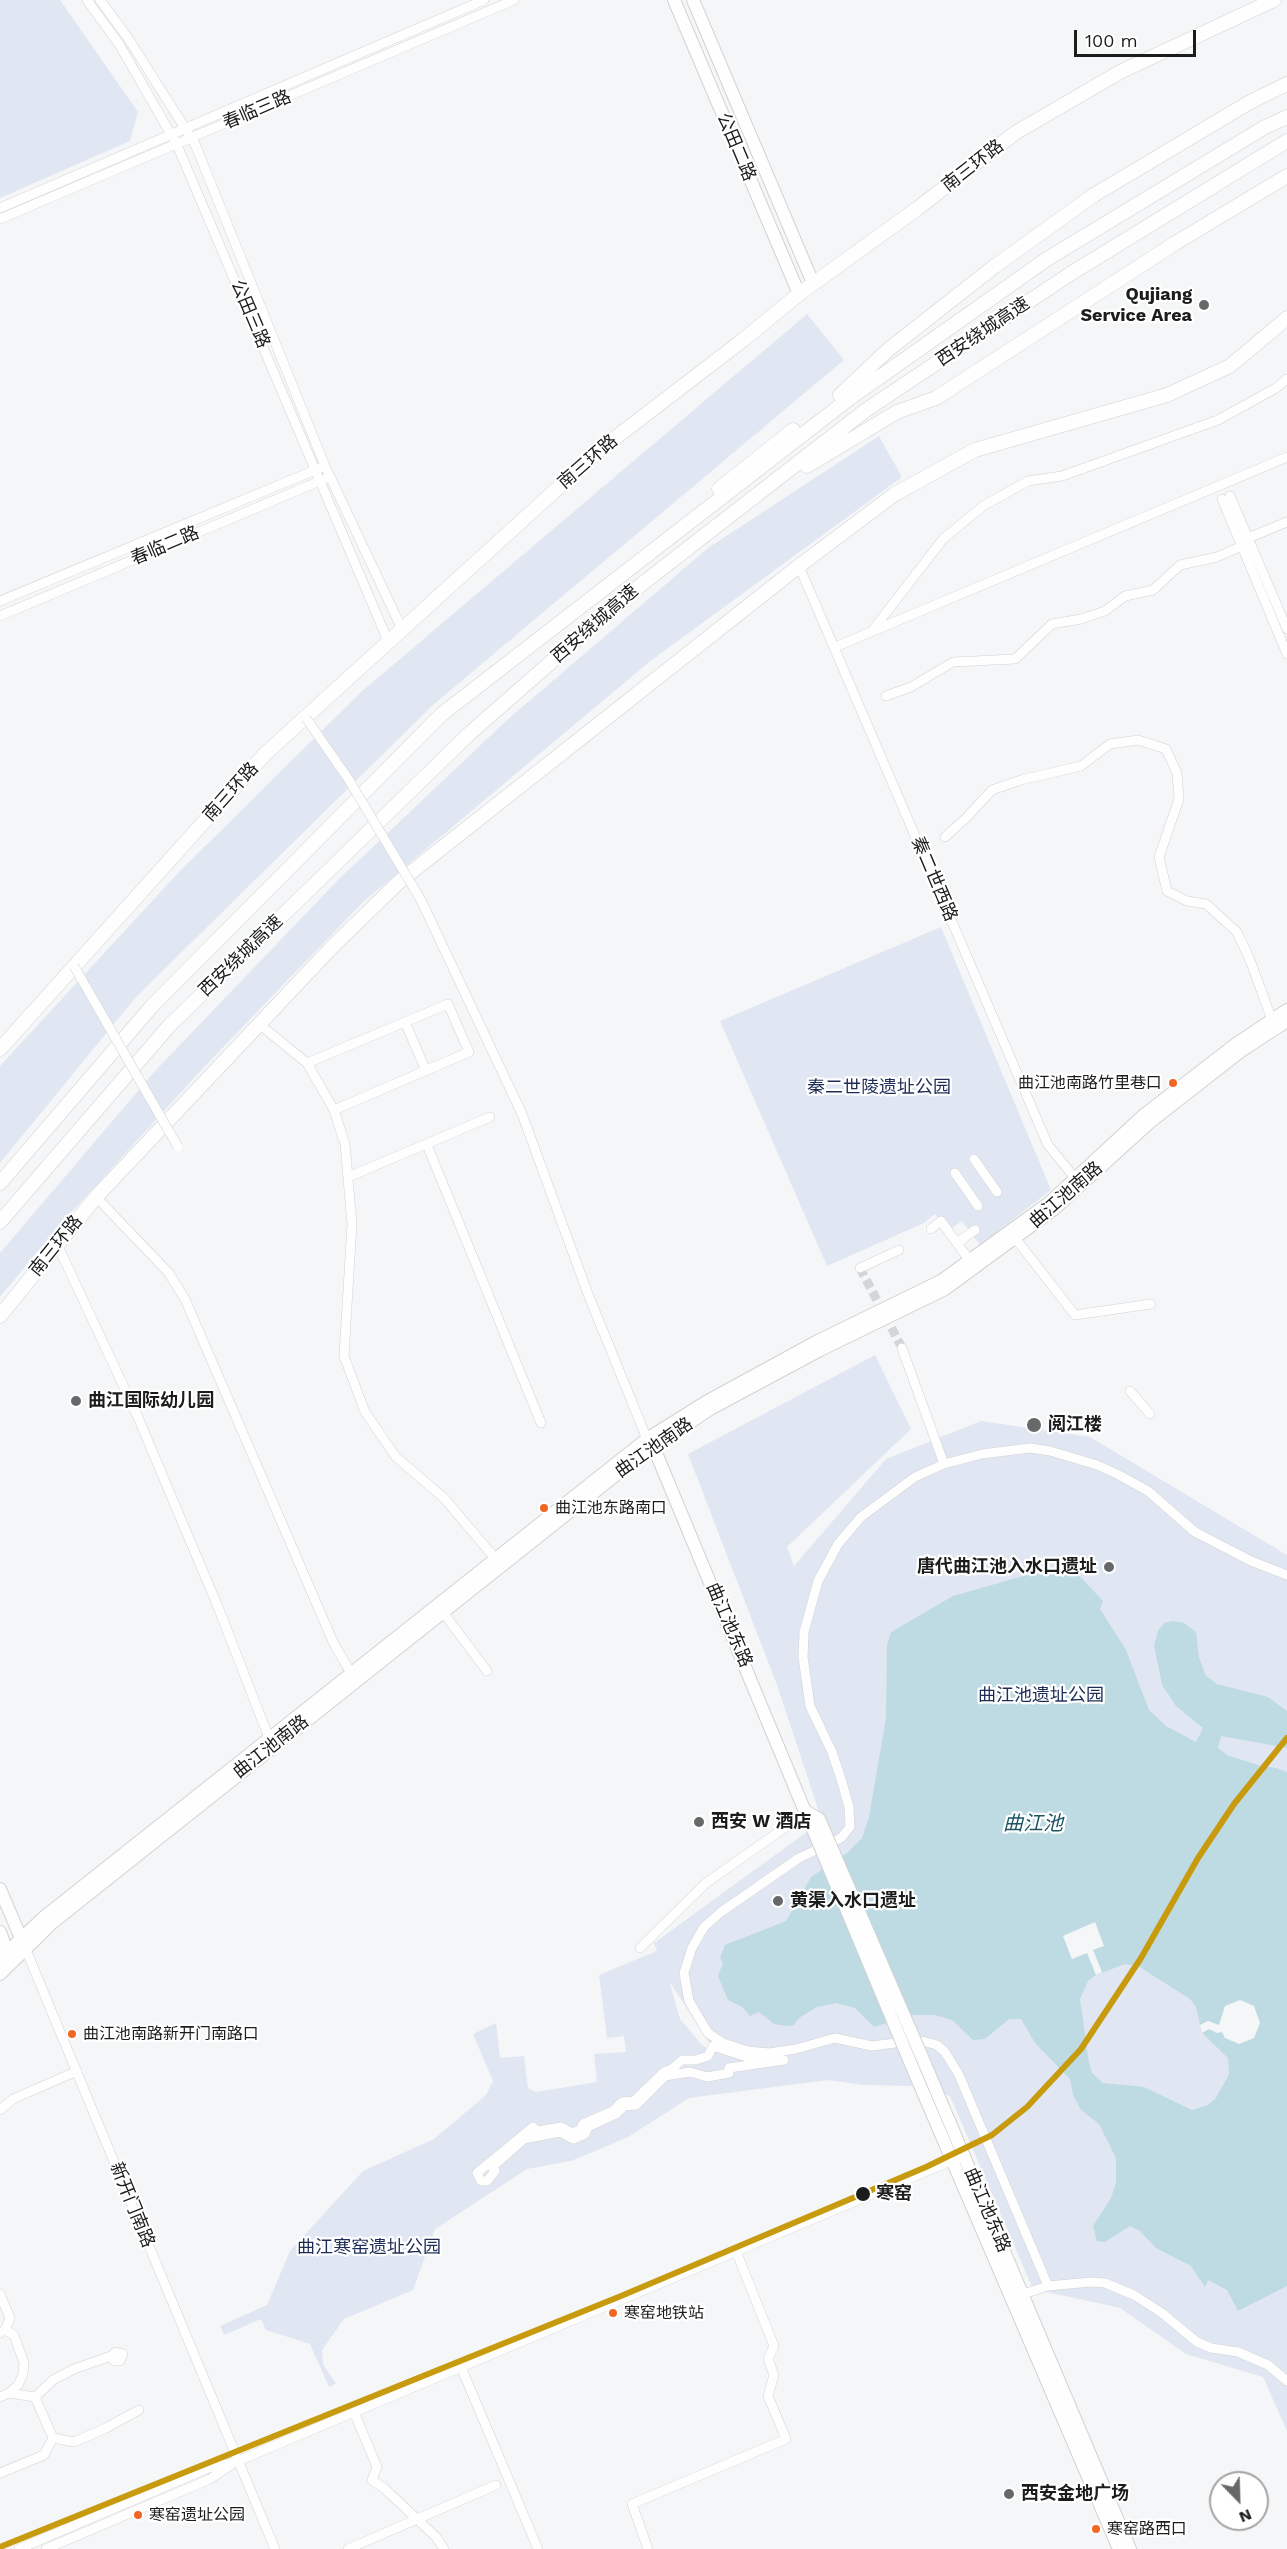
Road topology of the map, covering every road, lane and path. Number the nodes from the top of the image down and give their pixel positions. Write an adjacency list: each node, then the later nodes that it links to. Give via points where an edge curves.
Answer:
1 (87, 0): 11 (street, 公田三路, via 119,44)
2 (100, 0): 10 (street, 公田三路)
3 (484, 0): 10 (street, 春临三路)
4 (514, 0): 12 (street, 春临三路)
5 (674, 0): 19 (main road, 公田二路)
6 (693, 0): 18 (main road, 公田二路)
7 (1274, 0): 18 (highway, 南三环路, via 1120,72 1015,133)
8 (1287, 84): 31 (highway, via 1094,195 995,266 889,349 851,386 736,474)
9 (1287, 117): 31 (highway, 西安绕城高速, via 1047,259 850,398)
10 (185, 129): 11 (street, 春临三路); 12 (street, 公田三路)
11 (171, 135): 14 (street, 公田三路); 16 (street, 春临三路)
12 (192, 138): 14 (street, 春临三路); 25 (street, 公田三路)
13 (1287, 141): 30 (highway, 西安绕城高速, via 1070,274 866,410)
14 (177, 145): 17 (street, 春临三路); 25 (street, 公田三路)
15 (1287, 176): 30 (highway, via 936,398 897,412 819,458)
16 (0, 208)
17 (0, 219)
18 (813, 283): 19 (highway, 南三环路)
19 (799, 294): 35 (highway, 南三环路, via 602,448)
20 (1287, 318): 32 (highway, 南三环路, via 1230,366 1167,395 975,450 895,494)
21 (1287, 379): 22 (street)
22 (1276, 388): 23 (street); 37 (street, via 1218,420 1062,476 1028,481 983,506 943,539)
23 (1287, 392)
24 (1287, 457): 37 (street)
25 (321, 468): 26 (street, 公田三路); 33 (street, 春临二路)
26 (326, 478): 34 (street, 春临二路); 35 (street, 公田三路); 38 (street, 公田三路)
27 (1226, 498): 29 (street)
28 (1287, 522): 29 (street)
29 (1245, 542): 36 (street); 40 (street); 41 (street, via 1217,557 1180,565 1154,590 1125,596 1105,611 1052,624 1015,659 952,662 911,687)
30 (694, 543): 67 (highway, 西安绕城高速, via 624,598 469,734 169,1026)
31 (638, 563): 61 (highway, 西安绕城高速, via 442,714 152,1006)
32 (799, 566): 39 (street, 秦二世西路); 49 (highway, 南三环路, via 400,881)
33 (0, 601)
34 (0, 616)
35 (402, 629): 38 (highway, 南三环路)
36 (1287, 629)
37 (872, 631): 39 (street)
38 (388, 641): 42 (highway, 南三环路)
39 (835, 647): 60 (street, 秦二世西路, via 1048,1145)
40 (1287, 654)
41 (886, 696)
42 (306, 718): 44 (highway, 南三环路, via 265,754); 82 (street, bridge, via 349,780 421,900 522,1114 588,1294)
43 (945, 837): 46 (street, via 992,790 1081,766 1110,744 1138,740 1166,749 1177,773 1179,799 1159,858 1167,891 1187,901 1206,904 1237,932)
44 (74, 966): 50 (highway, 南三环路); 56 (street, bridge)
45 (1287, 1010): 46 (main road, 曲江池南路)
46 (1272, 1020): 60 (main road, 曲江池南路, via 1144,1115)
47 (1287, 1021): 60 (main road, 曲江池南路, via 1241,1051)
48 (405, 1022): 51 (street); 52 (street); 52 (street, via 448,1004 469,1052)
49 (259, 1024): 51 (street); 63 (highway, 南三环路)
50 (0, 1049)
51 (307, 1063): 53 (street)
52 (426, 1071): 53 (street)
53 (334, 1110): 59 (street, via 345,1144)
54 (490, 1117): 55 (street)
55 (427, 1145): 59 (street); 81 (street)
56 (178, 1147)
57 (974, 1159): 62 (street)
58 (955, 1173): 64 (street)
59 (348, 1178): 84 (street, via 352,1224 344,1356 365,1412 396,1457 444,1498)
60 (1078, 1181): 70 (main road, 曲江池南路, via 1054,1209); 74 (main road, 曲江池南路)
61 (0, 1183)
62 (997, 1192)
63 (96, 1197): 72 (highway, 南三环路); 88 (street, via 168,1272 185,1299 334,1644)
64 (978, 1206)
65 (950, 1213): 66 (street)
66 (941, 1221): 68 (street); 71 (street)
67 (0, 1222)
68 (931, 1229)
69 (975, 1230): 71 (street)
70 (1015, 1239): 76 (street, via 1075,1315); 82 (main road, 曲江池南路, via 945,1289 820,1350)
71 (957, 1243): 74 (street)
72 (57, 1244): 77 (highway, 南三环路); 89 (street, via 137,1415)
73 (899, 1250): 75 (street)
74 (969, 1261): 82 (main road, 曲江池南路, via 941,1281 706,1402)
75 (860, 1268)
76 (1151, 1304)
77 (0, 1316)
78 (902, 1348): 83 (street)
79 (1130, 1391): 80 (street)
80 (1150, 1414)
81 (541, 1423)
82 (651, 1444): 84 (main road, 曲江池南路); 90 (main road, 曲江池东路)
83 (944, 1464): 85 (street, via 1030,1448 1097,1465 1148,1491 1195,1532); 102 (street, via 915,1478 861,1517 838,1544 809,1607 804,1632 805,1681 810,1706 842,1782 850,1827 841,1838 799,1858 704,1927 692,1948 684,1981 689,2001 708,2033 748,2051 786,2051 835,2038 873,2046 918,2040 938,2045 959,2075)
84 (497, 1562): 86 (main road, 曲江池南路); 88 (main road, 曲江池南路)
85 (1287, 1575)
86 (442, 1611): 87 (street); 89 (main road, 曲江池南路)
87 (487, 1671)
88 (351, 1673): 89 (main road, 曲江池南路)
89 (272, 1741): 93 (main road, 曲江池南路, via 43,1918)
90 (808, 1817): 94 (street, via 706,1883); 100 (main road, 曲江池东路, bridge)
91 (0, 1889): 93 (main road)
92 (0, 1932): 95 (main road)
93 (24, 1944): 95 (main road, 曲江池南路); 96 (main road, 曲江池南路); 98 (street, 新开门南路)
94 (640, 1948)
95 (4, 1955)
96 (0, 1974)
97 (784, 2060): 97 (street, via 750,2058 713,2046 708,2056 682,2060 634,2101 622,2102 583,2124 580,2130 572,2133 561,2127 537,2131 533,2127 477,2173 481,2181 487,2181 495,2171 492,2167 524,2139 560,2132 573,2139 585,2134 588,2127 616,2115 624,2106 636,2105 665,2076 690,2072 707,2077 729,2073 729,2068)
98 (77, 2071): 99 (street, via 13,2099); 114 (street, 新开门南路)
99 (0, 2110)
100 (958, 2158): 101 (street); 104 (main road, 曲江池东路)
101 (736, 2251): 107 (street); 124 (street, via 774,2346 768,2359 774,2375 768,2396 786,2439 632,2504)
102 (1048, 2286): 104 (street); 108 (street, via 1091,2282 1120,2288 1162,2313 1197,2342 1238,2352 1268,2365)
103 (0, 2294): 105 (street, via 10,2318)
104 (1017, 2296): 125 (main road, 曲江池东路); 126 (main road, 曲江池东路)
105 (2, 2332): 109 (street, via 14,2335 24,2363 18,2385)
106 (111, 2356): 110 (street, via 53,2380)
107 (461, 2367): 112 (street); 123 (street)
108 (1287, 2381)
109 (5, 2395): 110 (street)
110 (35, 2397): 113 (street)
111 (139, 2410): 113 (street, via 74,2442)
112 (354, 2412): 114 (street); 117 (street, via 377,2467 372,2480)
113 (52, 2438): 115 (street, via 44,2455)
114 (238, 2461): 118 (street, via 206,2469); 119 (street, via 210,2479); 120 (street, 新开门南路)
115 (0, 2473)
116 (496, 2485): 117 (street)
117 (417, 2519): 121 (street); 122 (street)
118 (19, 2549)
119 (46, 2549)
120 (275, 2549)
121 (348, 2549)
122 (444, 2549)
123 (537, 2549)
124 (648, 2549)
125 (1119, 2549)
126 (1130, 2549)

